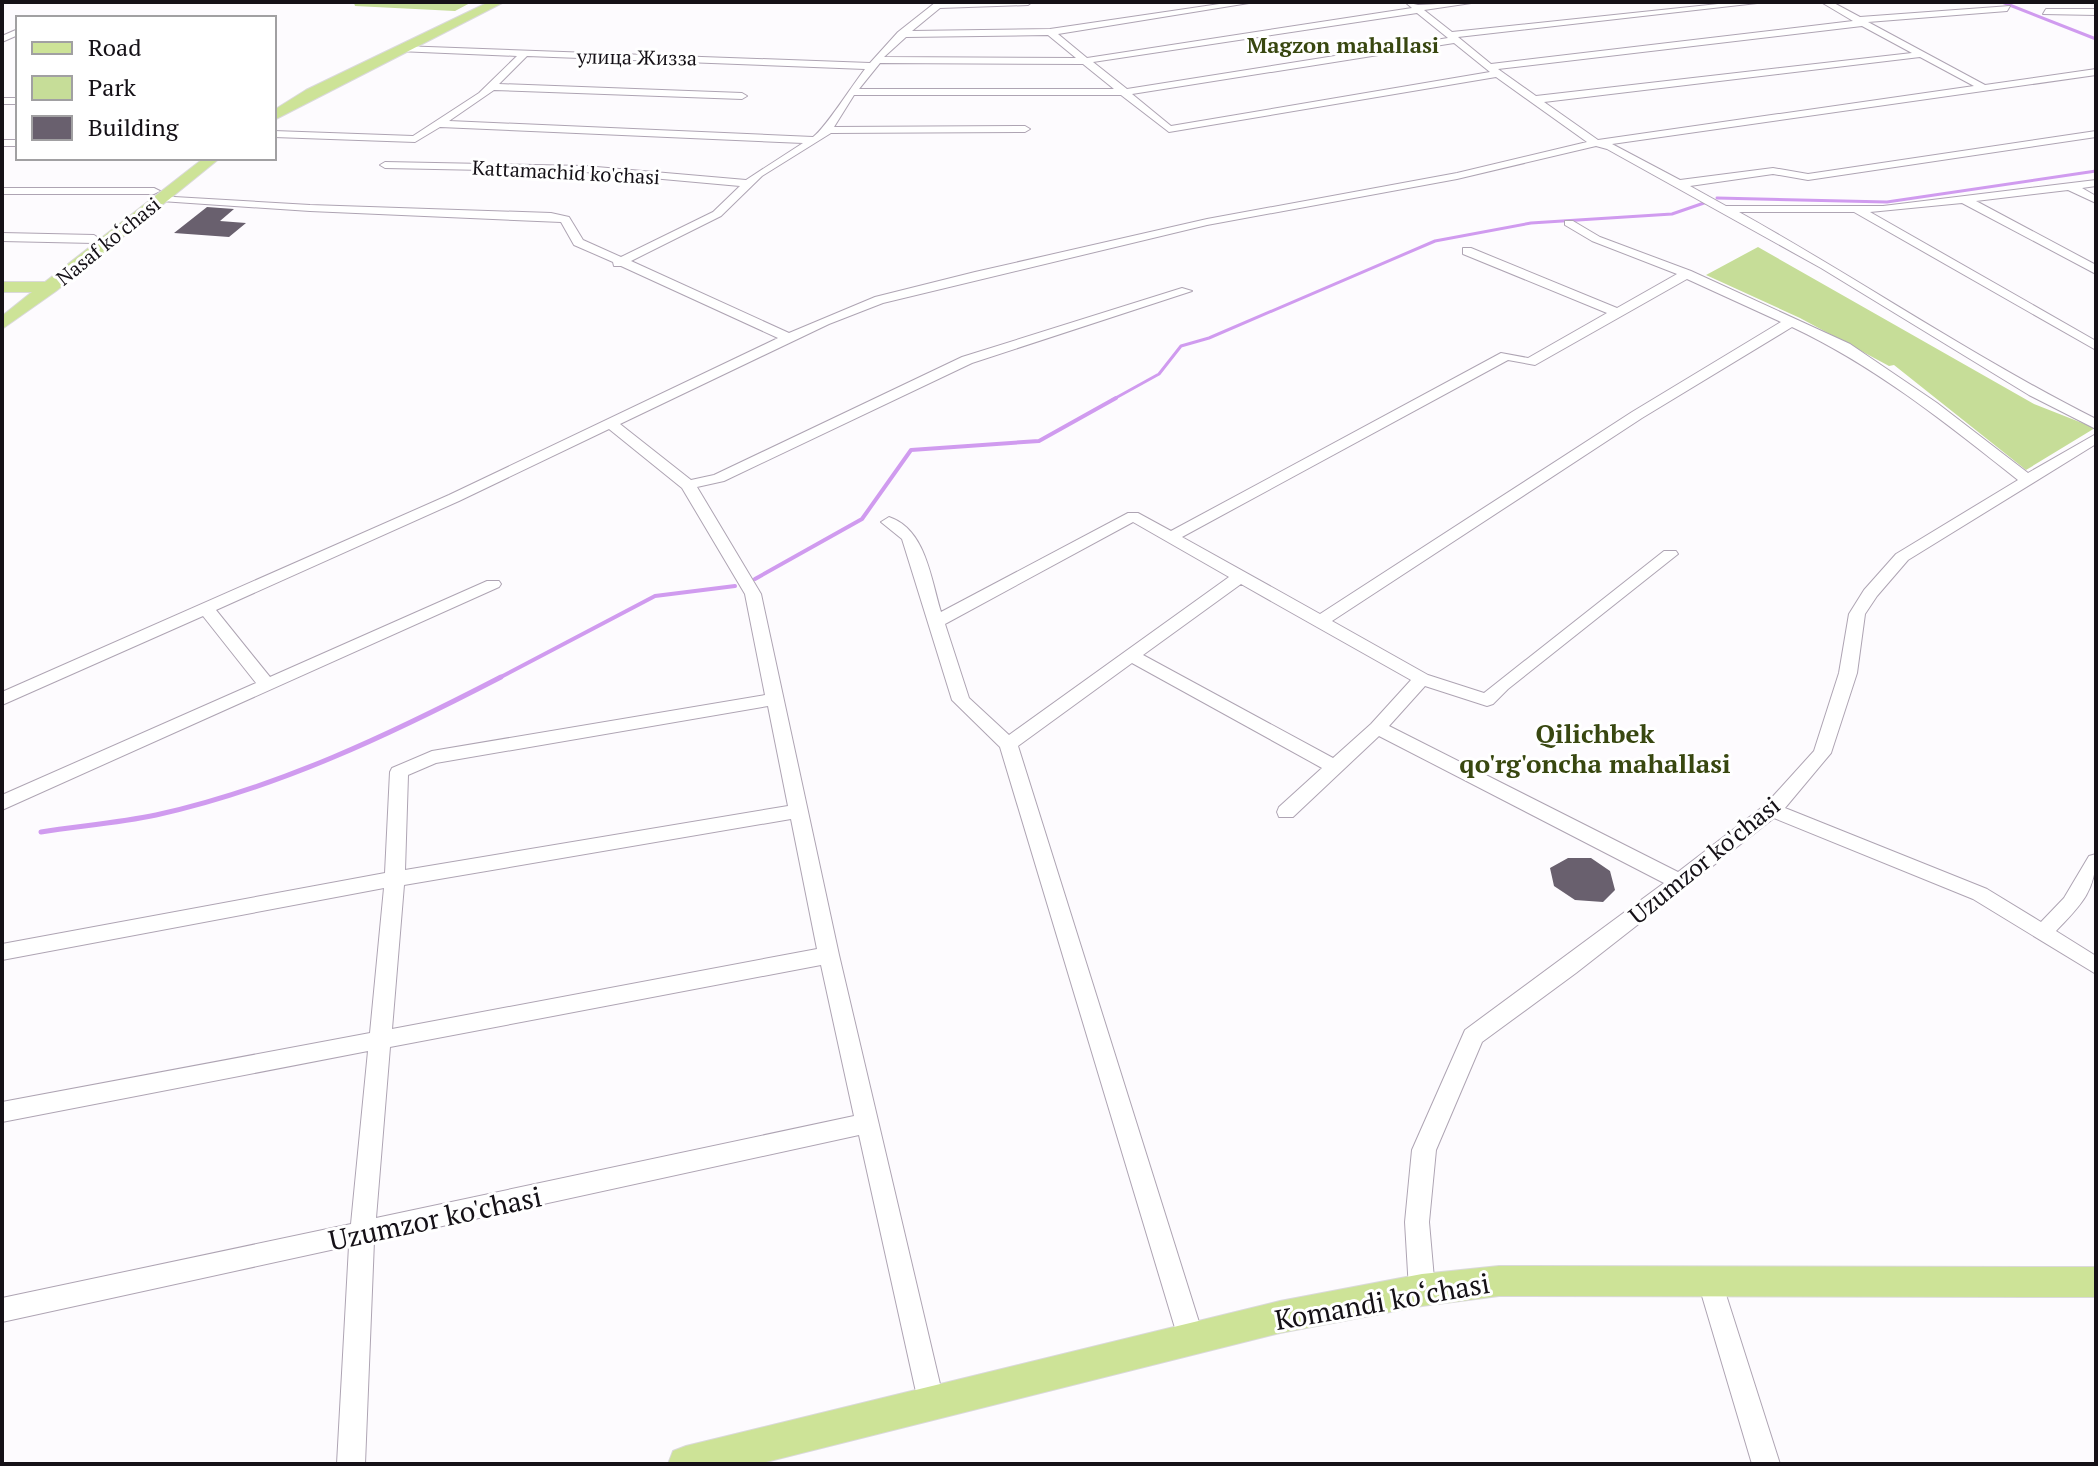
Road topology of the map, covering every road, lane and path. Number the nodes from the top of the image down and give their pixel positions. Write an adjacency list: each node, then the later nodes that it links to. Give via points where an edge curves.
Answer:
1 (484, 2): 30 (main road)
2 (498, 2): 17 (main road)
3 (1028, 2): 8 (street)
4 (1251, 2): 14 (street)
5 (1474, 2): 9 (street, улица Жизза)
6 (1762, 2): 16 (street)
7 (1825, 2): 13 (street)
8 (939, 4): 15 (street)
9 (1414, 7): 16 (street); 20 (street, улица Жизза)
10 (2007, 8): 13 (street)
11 (2046, 12): 12 (street)
12 (2096, 12)
13 (1859, 22): 19 (street); 22 (street)
14 (1050, 32): 15 (street); 20 (street)
15 (901, 34): 21 (street)
16 (1454, 38): 22 (street); 27 (street)
17 (401, 49): 18 (street, улица Жизза); 31 (main road)
18 (524, 54): 21 (street, улица Жизза); 24 (street)
19 (1918, 55): 25 (street); 29 (street)
20 (1084, 61): 21 (street, улица Жизза); 27 (street)
21 (876, 63): 26 (street)
22 (1494, 70): 27 (street, via 1169,129); 29 (street)
23 (2096, 72): 25 (street)
24 (493, 87): 28 (street); 32 (street)
25 (1984, 88): 38 (street)
26 (852, 92): 27 (street); 34 (street)
27 (1127, 92)
28 (742, 96)
29 (1532, 100): 38 (street)
30 (276, 106)
31 (276, 115)
32 (436, 124): 35 (street, via 415,139); 37 (street)
33 (1025, 129): 34 (street)
34 (827, 130): 37 (street)
35 (276, 134)
36 (2096, 134): 44 (street, via 1808,177 1773,171)
37 (814, 140): 42 (street)
38 (1596, 143): 44 (street); 66 (street, via 1457,176 1207,222 975,276 879,300)
39 (195, 160): 47 (main road, Nasaf ko‘chasi)
40 (210, 160): 47 (main road, Nasaf ko‘chasi)
41 (385, 165): 42 (street, Kattamachid ko'chasi, via 585,169)
42 (746, 183): 56 (street, via 717,214)
43 (2096, 183): 45 (street)
44 (1678, 184): 50 (street)
45 (2069, 186): 48 (street); 49 (street)
46 (2, 191): 47 (street)
47 (158, 195): 54 (main road, Nasaf ko‘chasi); 56 (street, via 310,208 551,216 565,219 578,242); 61 (main road, Nasaf ko‘chasi)
48 (1964, 200): 51 (street); 57 (street)
49 (2096, 200)
50 (1725, 209): 51 (street); 69 (street, via 2024,389)
51 (1857, 210): 67 (street)
52 (1569, 223): 58 (street)
53 (2, 237): 54 (street)
54 (94, 239): 61 (main road, Nasaf ko‘chasi)
55 (1467, 251): 63 (street)
56 (618, 263): 66 (street)
57 (2096, 270)
58 (1687, 274): 63 (street); 64 (street)
59 (2, 287): 61 (main road)
60 (1186, 291): 72 (street, via 967,360 719,478)
61 (28, 292): 62 (main road, Nasaf ko‘chasi); 65 (main road, Nasaf ko‘chasi)
62 (2, 309)
63 (1617, 313): 74 (street, via 1530,362 1506,356)
64 (1791, 322): 71 (street, via 1845,347); 79 (street, via 1637,415)
65 (2, 324)
66 (789, 338): 68 (street)
67 (2096, 346)
68 (610, 423): 72 (street); 78 (street)
69 (2096, 425)
70 (2096, 438): 71 (street, Uzumzor ko'chasi)
71 (2029, 481): 90 (street, Uzumzor ko'chasi, via 1902,557 1870,593 1857,614 1848,673 1822,753)
72 (688, 485): 85 (street, via 753,594)
73 (889, 522): 80 (street, via 909,537)
74 (1171, 537): 76 (street); 80 (street, via 1133,516)
75 (1670, 554): 82 (street, via 1487,700)
76 (1241, 576): 79 (street); 81 (street)
77 (493, 584): 83 (street)
78 (205, 608): 83 (street); 84 (street)
79 (1321, 621): 82 (street)
80 (936, 622): 87 (street, via 961,700)
81 (1130, 655): 87 (street); 88 (street)
82 (1422, 679): 86 (street)
83 (266, 683): 89 (street)
84 (2, 699)
85 (775, 699): 91 (street); 94 (street, via 432,757 399,772)
86 (1377, 728): 88 (street); 95 (street)
87 (1008, 744): 108 (street)
88 (1334, 767): 92 (street)
89 (2, 803)
90 (1772, 810): 95 (street, Uzumzor ko'chasi); 96 (street, via 1980,894)
91 (799, 811): 94 (street); 98 (street)
92 (1286, 812)
93 (2096, 861): 96 (street, via 2071,903)
94 (395, 879): 97 (street); 100 (street)
95 (1680, 882): 106 (street, Uzumzor ko'chasi, via 1473,1036 1424,1150 1417,1222)
96 (2043, 932): 99 (street)
97 (2, 952)
98 (829, 955): 100 (street); 102 (street)
99 (2096, 966)
100 (380, 1037): 101 (street); 103 (street)
101 (2, 1112)
102 (868, 1123): 103 (street, Uzumzor ko'chasi); 109 (street)
103 (362, 1235): 107 (street, Uzumzor ko'chasi); 110 (street)
104 (1709, 1279): 105 (main road, Komandi ko‘chasi); 106 (main road, Komandi ko‘chasi, via 1499,1281); 112 (street)
105 (2096, 1282)
106 (1422, 1290): 108 (main road, Komandi ko‘chasi)
107 (2, 1310)
108 (1191, 1338): 109 (main road, Komandi ko‘chasi)
109 (931, 1401): 111 (main road, Komandi ko‘chasi)
110 (351, 1464)
111 (686, 1464)
112 (1766, 1464)

